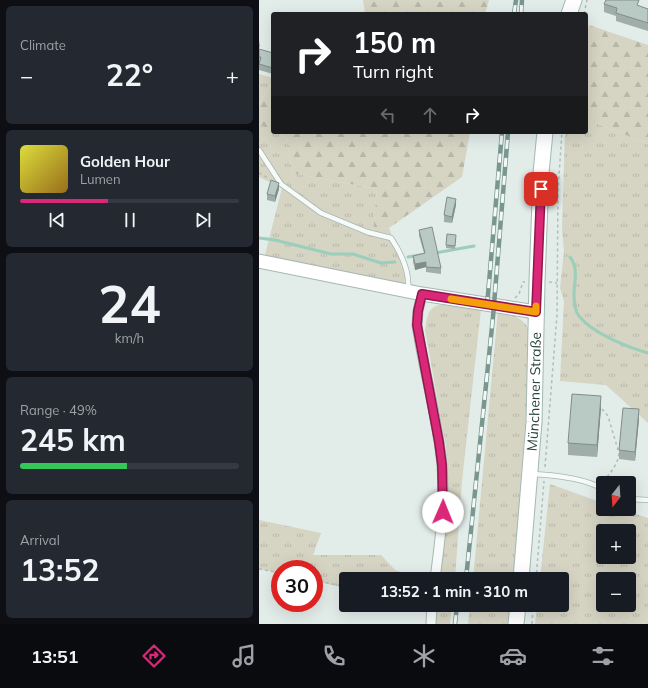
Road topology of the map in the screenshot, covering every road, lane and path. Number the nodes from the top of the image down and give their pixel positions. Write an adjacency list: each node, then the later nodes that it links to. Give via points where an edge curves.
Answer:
1 (574, 0): 3 (main road)
2 (587, 0): 4 (path)
3 (570, 12)
4 (584, 12)
5 (545, 134): 9 (main road, Münchener Straße)
6 (562, 134): 10 (path, via 558,190)
7 (259, 150): 11 (lane, via 281,184 321,212 367,232 391,238 400,251 408,277)
8 (259, 261): 11 (street)
9 (537, 282): 10 (path); 13 (path, via 523,282 519,294); 14 (main road, Münchener Straße)
10 (557, 283): 16 (path, via 557,315)
11 (408, 292): 12 (street)
12 (422, 294): 14 (street); 23 (street, via 417,325 442,465 441,534)
13 (514, 299)
14 (536, 312): 16 (main road, Münchener Straße, via 534,422)
15 (602, 409): 17 (path, via 608,416 619,453 619,459)
16 (537, 474): 18 (lane, via 579,480); 24 (main road, Münchener Straße); 25 (path)
17 (608, 476)
18 (596, 486)
19 (636, 499): 20 (lane)
20 (648, 500)
21 (259, 569): 22 (path)
22 (271, 571)
23 (436, 572)
24 (522, 572)
25 (536, 572)
26 (323, 582): 27 (path)
27 (339, 585)
28 (432, 612): 31 (street)
29 (517, 612): 32 (main road)
30 (533, 612): 33 (path)
31 (431, 624)
32 (516, 624)
33 (532, 624)

